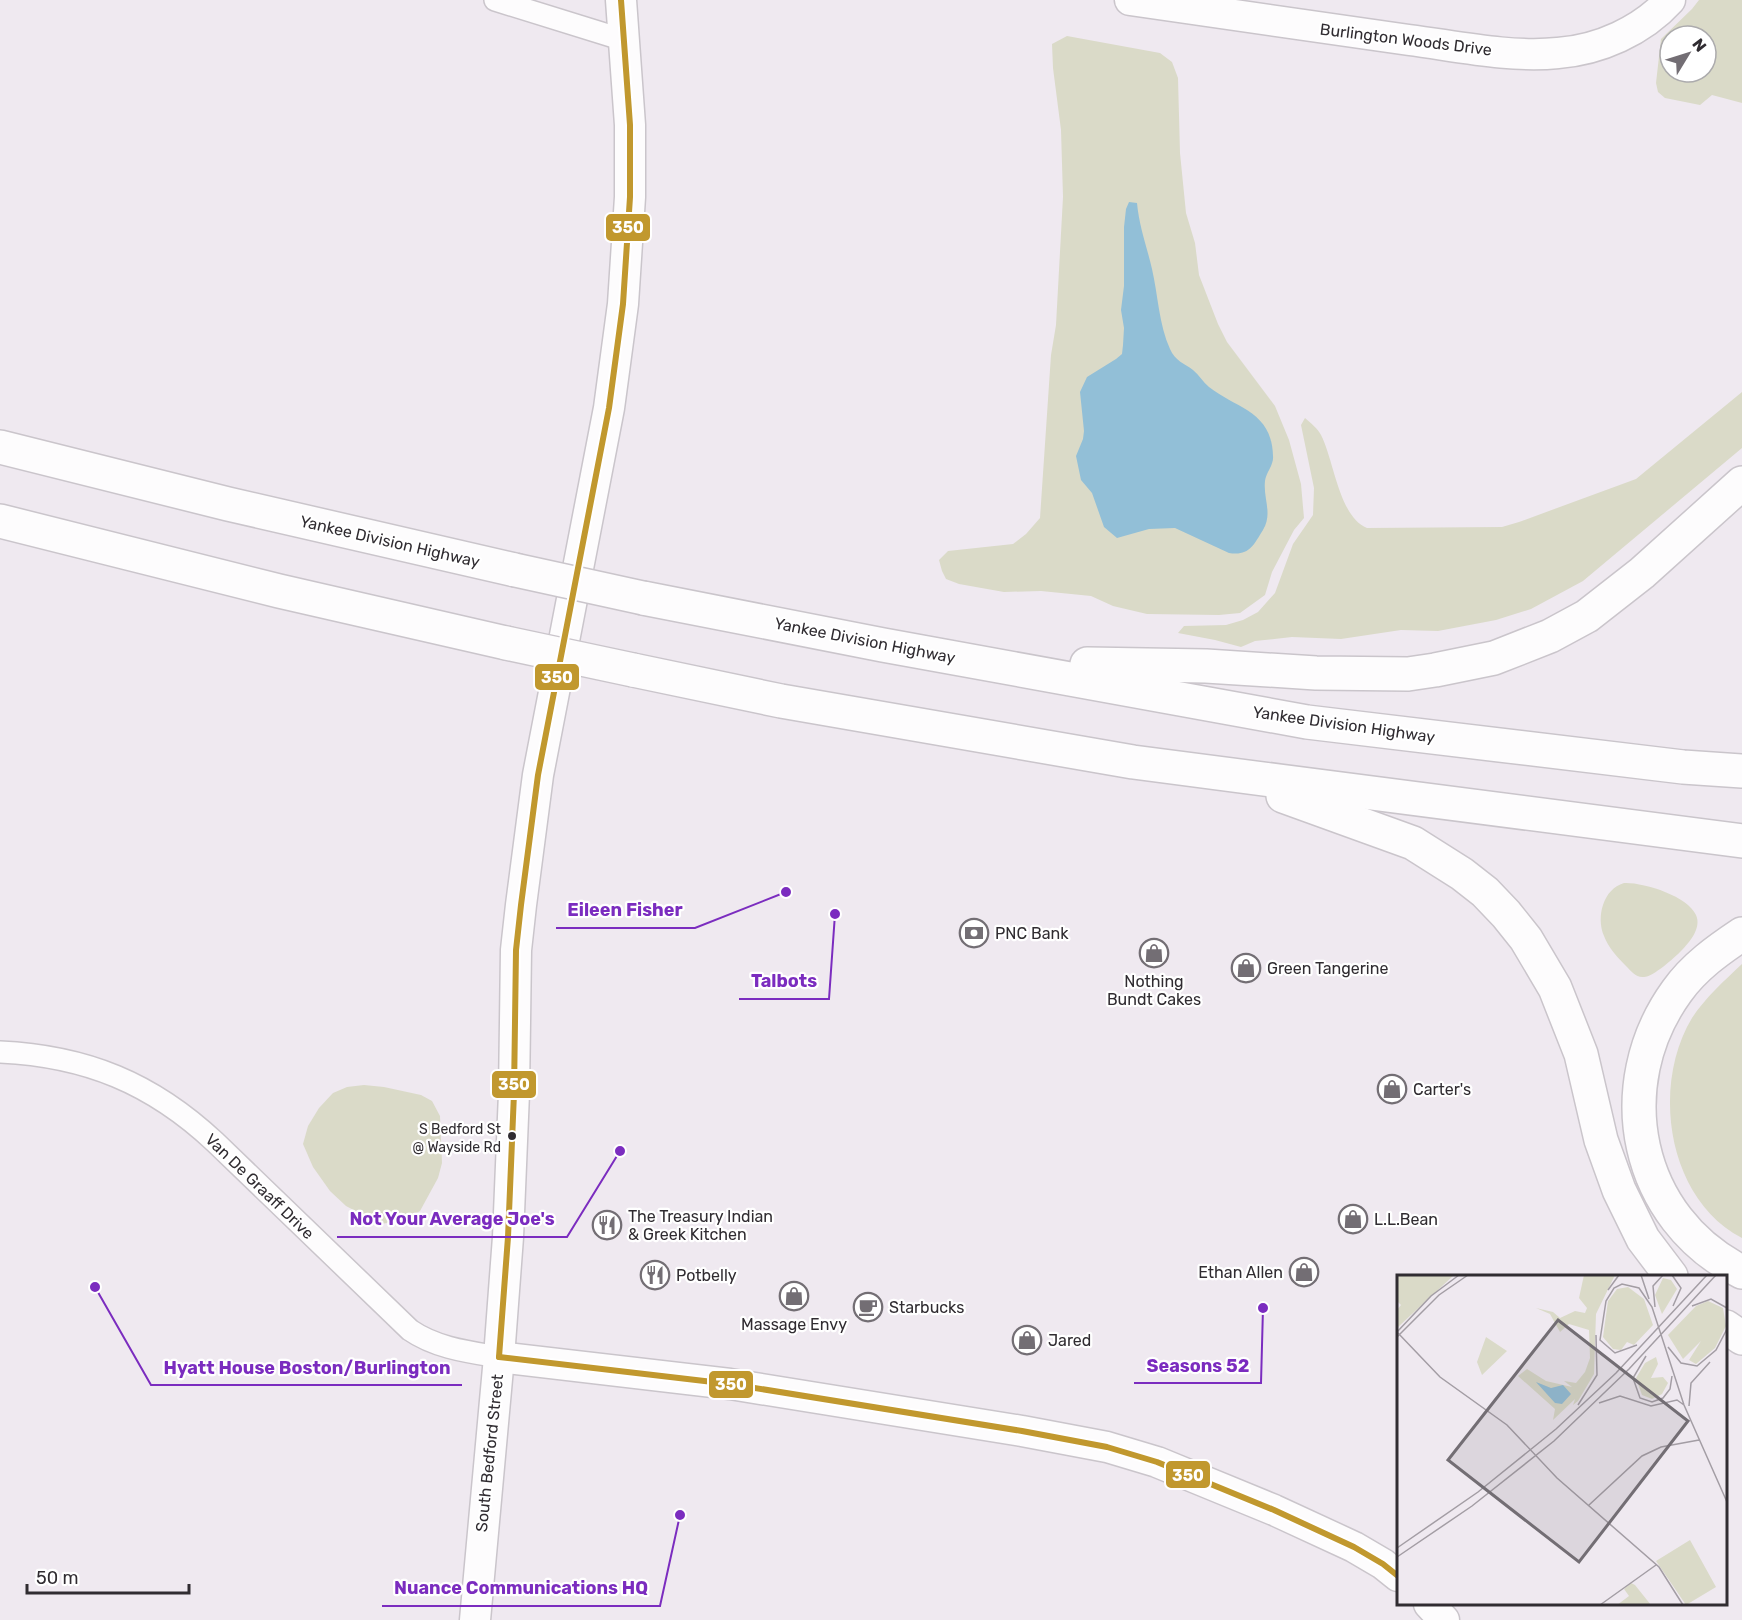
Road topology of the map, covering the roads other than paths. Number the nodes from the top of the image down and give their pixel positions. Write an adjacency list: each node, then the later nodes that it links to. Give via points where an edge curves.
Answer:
1 (495, 0): 5 (street)
2 (621, 0): 5 (main road, South Bedford Street)
3 (1130, 0): 4 (main road, Burlington Woods Drive, via 1259,20 1542,54 1579,50 1610,40 1655,16)
4 (1670, 0)
5 (624, 40): 19 (main road, South Bedford Street, via 630,197 624,304 607,419 538,775 525,870 516,950 514,1093)
6 (0, 447): 9 (highway, Yankee Division Highway, bridge, via 515,570)
7 (1742, 483): 9 (highway, via 1642,573 1587,616 1531,644 1478,662 1408,674 1368,674)
8 (0, 521): 11 (highway, bridge, via 506,644 781,701)
9 (949, 656): 10 (highway, Yankee Division Highway, via 1307,722)
10 (1742, 771)
11 (1216, 773): 12 (highway); 16 (highway, via 1413,843 1462,874 1506,914 1555,988 1578,1045 1601,1140 1619,1190 1642,1239)
12 (1742, 841)
13 (1742, 934): 15 (highway, via 1693,971 1664,1010 1645,1056 1638,1110 1640,1137 1653,1178 1678,1220 1713,1255)
14 (0, 1052): 19 (street, Van De Graaff Drive, via 44,1055 95,1068 170,1105 200,1128 410,1330 464,1351)
15 (1742, 1272)
16 (1670, 1275)
17 (1727, 1328): 18 (highway)
18 (1742, 1338)
19 (499, 1357): 20 (main road, via 730,1384 1107,1447 1157,1462 1274,1510 1354,1548); 22 (main road, South Bedford Street)
20 (1397, 1575)
21 (1430, 1605): 23 (main road)
22 (475, 1620)
23 (1444, 1620)

